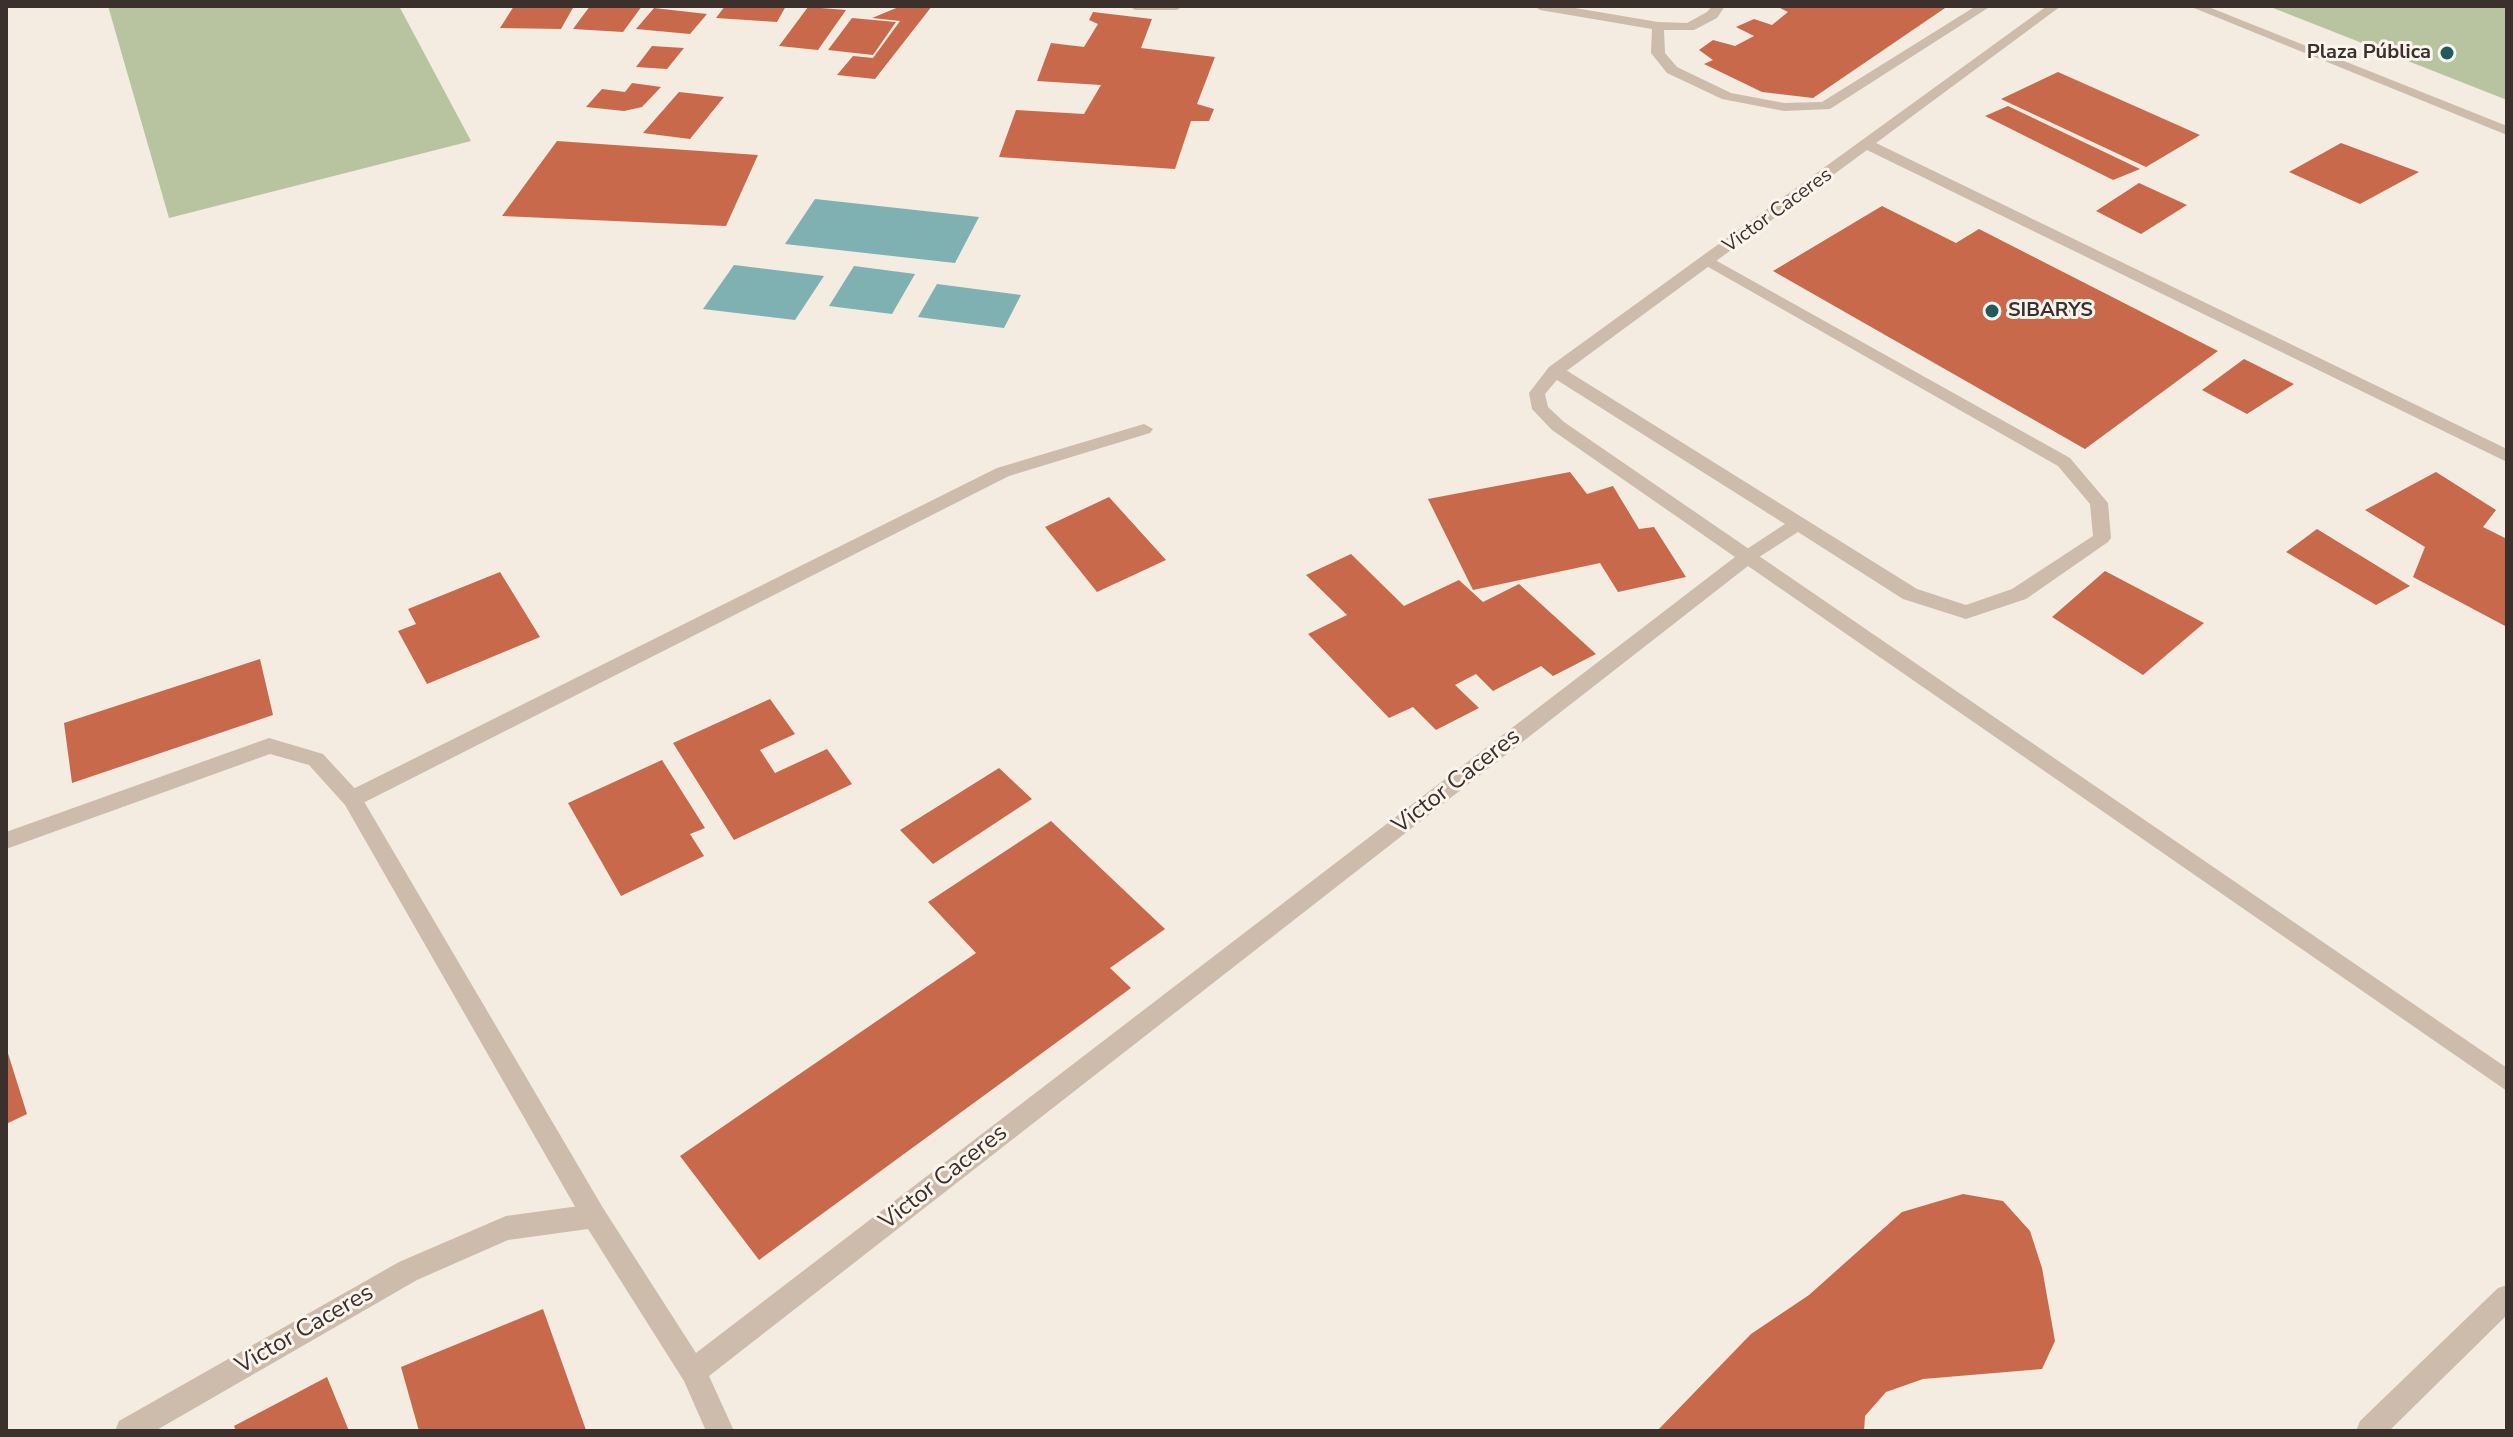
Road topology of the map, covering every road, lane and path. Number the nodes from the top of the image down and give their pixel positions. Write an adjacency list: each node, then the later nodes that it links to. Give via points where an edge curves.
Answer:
1 (1135, 6): 2 (street)
2 (1177, 6)
3 (1540, 6): 8 (street)
4 (1719, 6): 8 (street, via 1689,27)
5 (1985, 6): 8 (street, via 1825,106 1784,107 1727,96 1672,70 1658,53)
6 (2055, 6): 10 (street, Victor Caceres)
7 (2195, 6): 9 (street)
8 (1658, 26)
9 (2507, 131)
10 (1868, 145): 11 (street, Victor Caceres); 14 (street)
11 (1708, 261): 12 (street, Victor Caceres); 15 (street, via 2064,462 2099,503 2102,538 2019,594 1966,612 1910,594)
12 (1555, 371): 15 (street); 16 (street, Victor Caceres, via 1537,393 1540,409 1558,426)
13 (1144, 429): 17 (street, via 1003,472)
14 (2507, 456)
15 (1796, 525): 16 (street, Victor Caceres)
16 (1750, 555): 19 (street); 22 (street, Victor Caceres)
17 (352, 799): 18 (street, via 316,759 269,746); 20 (street)
18 (6, 841)
19 (2507, 1081)
20 (594, 1216): 22 (street); 23 (street, Victor Caceres, via 506,1228 408,1271)
21 (2507, 1297): 25 (street)
22 (693, 1372): 24 (street)
23 (129, 1431)
24 (720, 1431)
25 (2370, 1431)

